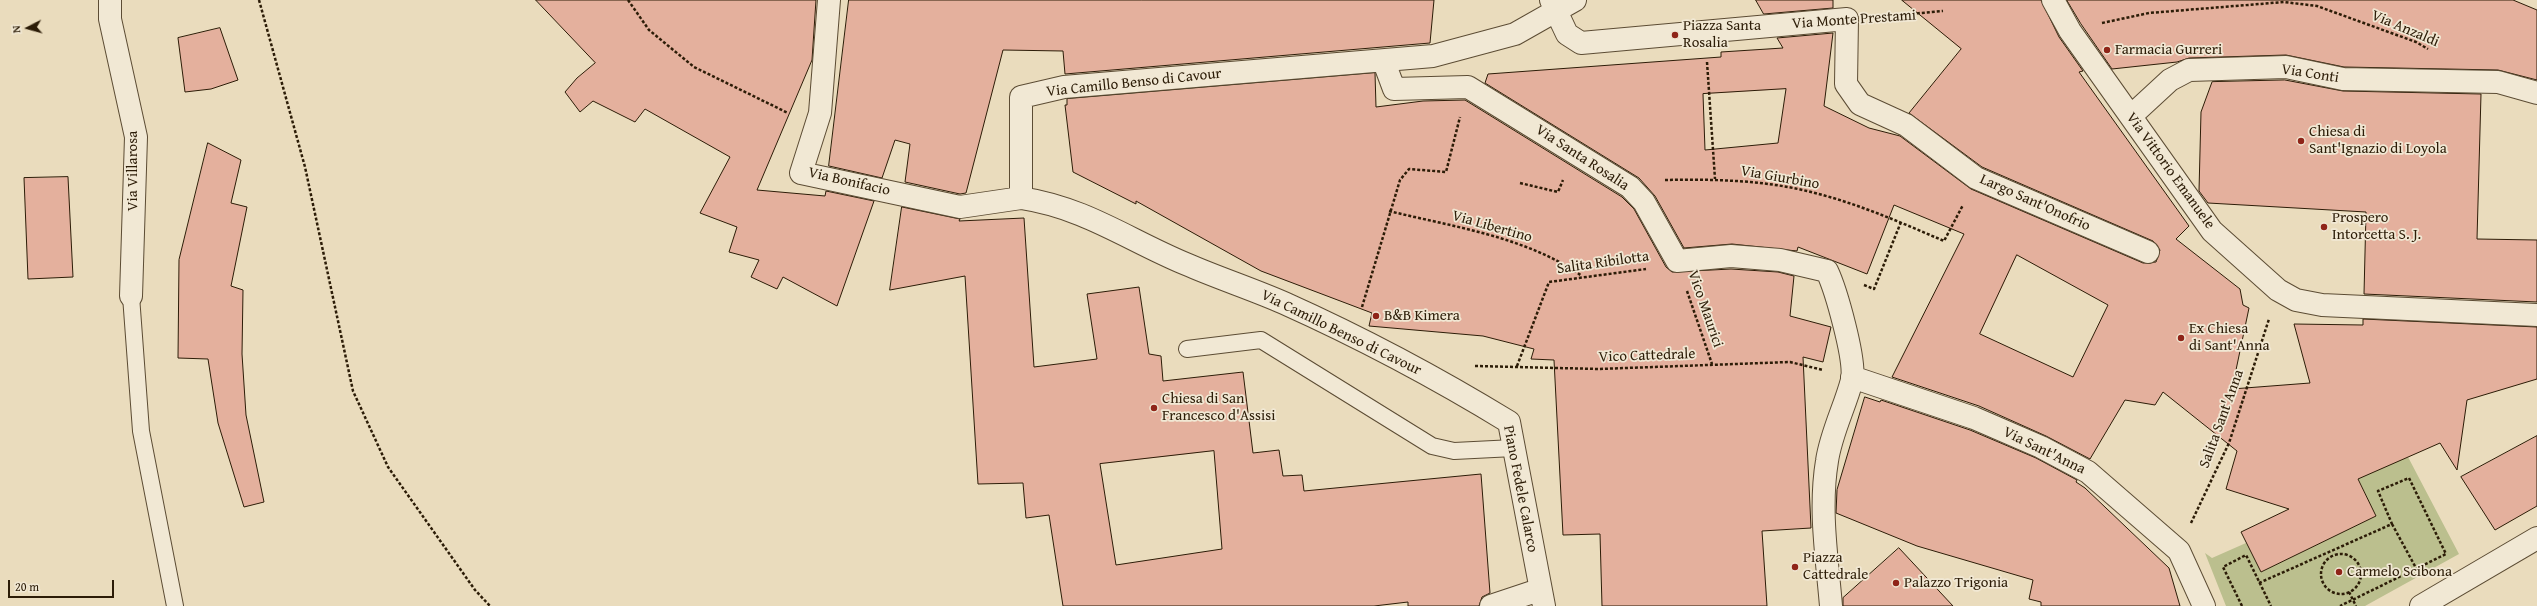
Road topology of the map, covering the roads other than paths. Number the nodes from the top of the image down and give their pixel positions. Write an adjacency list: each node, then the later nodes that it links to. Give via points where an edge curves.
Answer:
1 (110, 0): 11 (street, Via Villarosa, via 110,19 136,137)
2 (829, 0): 9 (street, Via Bonifacio, via 820,113 801,173 960,207)
3 (2052, 0): 8 (street, Via Vittorio Emanuele, via 2070,31)
4 (1562, 4): 5 (street, Via Monte Prestami, via 1566,34 1581,43); 6 (street, Via Camillo Benso di Cavour, via 1515,34 1434,56)
5 (1847, 19): 10 (street, Largo Sant'Onofrio, via 1846,84 1860,104 1906,125 1976,178)
6 (1384, 62): 9 (street, Via Camillo Benso di Cavour, via 1064,87 1021,96); 14 (street, Via Santa Rosalia, via 1394,88 1468,87 1630,187 1644,202 1677,261 1731,256 1780,260 1827,271 1836,289)
7 (2537, 93): 8 (street, Via Conti, via 2498,82 2343,79 2286,67 2189,70 2170,80)
8 (2131, 116): 12 (street, Via Vittorio Emanuele, via 2212,232 2278,290 2296,300 2322,305)
9 (1021, 198): 15 (street, Via Camillo Benso di Cavour, via 1095,219 1185,264 1284,303)
10 (2148, 252)
11 (131, 296): 19 (lane, via 141,431)
12 (2537, 316)
13 (1187, 349): 16 (lane, via 1261,340 1432,446 1454,451)
14 (1852, 377): 21 (street, via 1827,460 1823,518); 22 (street, Via Sant'Anna, via 1974,418 2041,447 2088,472 2179,551)
15 (1437, 379): 16 (street, Piano Fedele Calarco, via 1509,422)
16 (1514, 448): 18 (street, Piano Fedele Calarco)
17 (2537, 538): 23 (street)
18 (1542, 598): 20 (street)
19 (175, 606)
20 (1491, 606)
21 (1831, 606)
22 (2204, 606)
23 (2421, 606)

